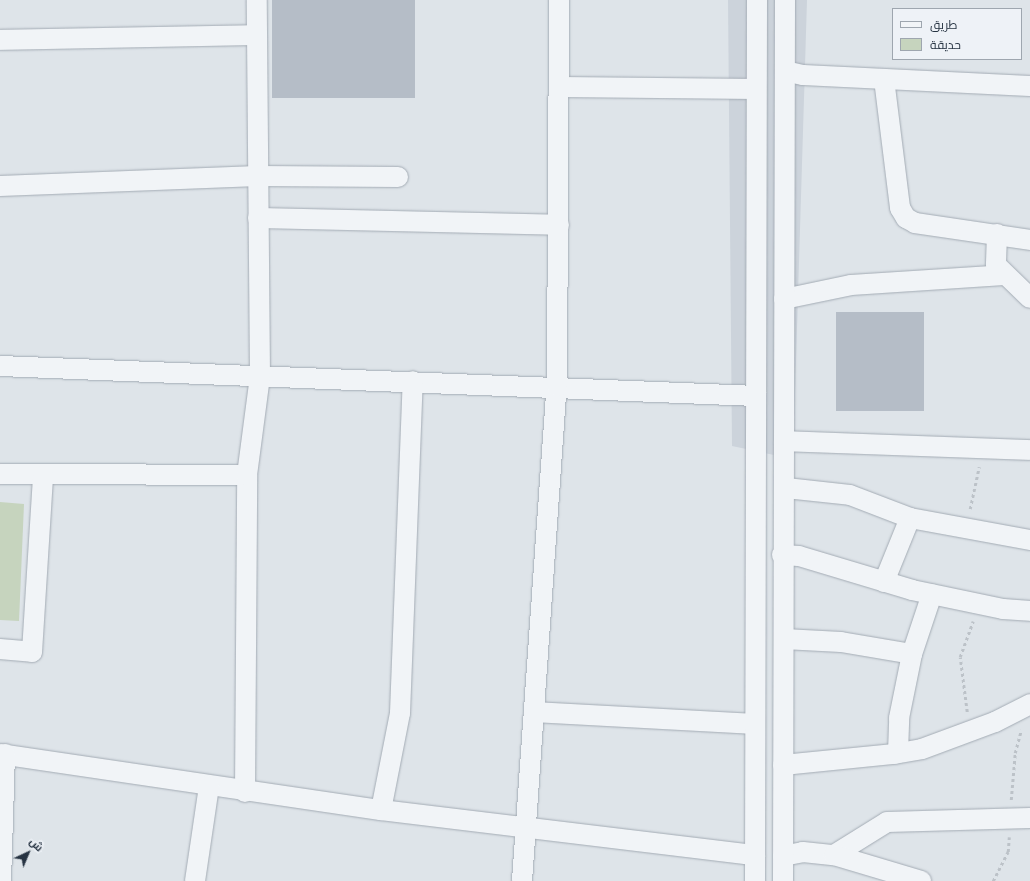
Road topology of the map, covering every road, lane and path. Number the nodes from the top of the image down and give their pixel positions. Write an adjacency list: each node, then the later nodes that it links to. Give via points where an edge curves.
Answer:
1 (257, 0): 5 (street)
2 (559, 0): 10 (street)
3 (757, 0): 11 (street)
4 (785, 0): 7 (street)
5 (257, 34): 6 (street); 12 (street)
6 (0, 40)
7 (785, 71): 8 (street, via 803,75); 21 (street)
8 (884, 79): 9 (street); 17 (street, via 900,208 906,218 915,223)
9 (1030, 86)
10 (560, 87): 11 (street); 16 (street)
11 (756, 89): 26 (street)
12 (258, 176): 13 (street); 14 (street); 15 (street)
13 (398, 177)
14 (0, 186)
15 (258, 218): 16 (street); 23 (street)
16 (559, 225): 25 (street)
17 (997, 234): 18 (street); 19 (street, via 996,265)
18 (1030, 240)
19 (1004, 275): 20 (street); 21 (street, via 851,285)
20 (1030, 298)
21 (784, 299): 27 (street)
22 (0, 366): 23 (street)
23 (260, 376): 24 (street); 32 (street)
24 (413, 382): 25 (street); 55 (street, via 400,713)
25 (557, 386): 26 (street); 46 (street)
26 (756, 396): 48 (street)
27 (784, 441): 28 (street); 33 (street)
28 (983, 448): 29 (street); 35 (path)
29 (1030, 450)
30 (0, 474): 31 (street)
31 (43, 475): 32 (street); 43 (street, via 32,652)
32 (247, 475): 54 (street)
33 (784, 494): 34 (street, via 786,488 842,494); 37 (street)
34 (910, 518): 35 (street); 38 (street)
35 (966, 529): 36 (street)
36 (1030, 540)
37 (782, 555): 38 (street, via 799,556); 42 (street)
38 (884, 582): 39 (street)
39 (932, 594): 40 (street); 44 (street)
40 (981, 604): 41 (street); 49 (path, via 960,657 968,714)
41 (1030, 611)
42 (784, 639): 44 (street, via 841,642); 52 (street)
43 (0, 649)
44 (912, 654): 50 (street, via 899,718)
45 (1030, 704): 49 (street)
46 (534, 712): 48 (street); 57 (street)
47 (1023, 723): 56 (path, via 1015,753)
48 (755, 724): 58 (street)
49 (975, 729): 50 (street, via 922,749)
50 (898, 753): 52 (street)
51 (2, 754): 53 (street); 61 (street)
52 (783, 764): 60 (street)
53 (209, 786): 54 (street); 62 (street)
54 (245, 792): 55 (street)
55 (381, 810): 57 (street)
56 (1020, 818): 59 (street, via 887,822); 67 (path, via 1008,852)
57 (526, 829): 58 (street); 63 (street)
58 (755, 855): 64 (street)
59 (834, 855): 60 (street, via 803,852); 66 (street)
60 (783, 856): 65 (street)
61 (1, 881)
62 (196, 881)
63 (522, 881)
64 (755, 881)
65 (783, 881)
66 (922, 881)
67 (993, 881)

